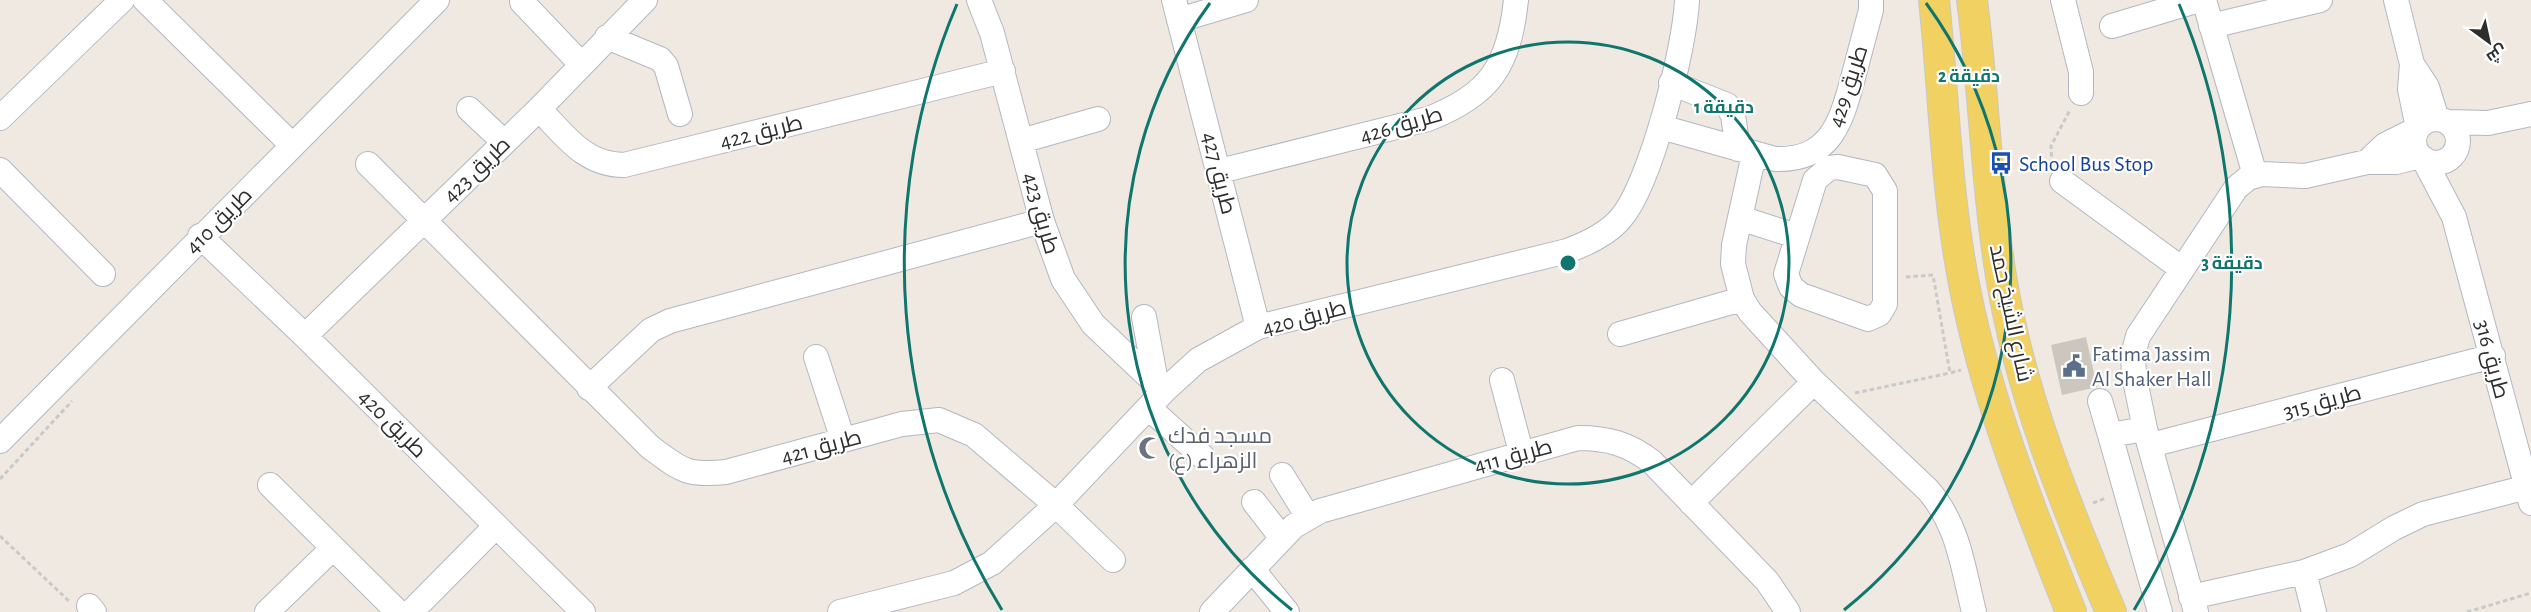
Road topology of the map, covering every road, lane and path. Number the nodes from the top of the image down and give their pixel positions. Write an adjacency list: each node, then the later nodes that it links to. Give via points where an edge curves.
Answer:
1 (122, 0): 30 (street)
2 (145, 0): 37 (street)
3 (437, 0): 37 (street, طريق 410)
4 (645, 0): 21 (street, طريق 423)
5 (979, 0): 23 (street, طريق 423)
6 (1246, 0): 18 (street, طريق 427)
7 (1516, 0): 44 (street, طريق 426, via 1504,58 1482,90 1459,107 1428,119)
8 (1687, 0): 24 (street, طريق 420)
9 (1871, 0): 38 (street, طريق 429, via 1846,104 1828,140 1816,150 1790,160)
10 (1934, 0): 102 (main road, شارع الشيخ حمد, via 1950,196 1975,334 2018,478)
11 (1972, 0): 103 (main road, شارع الشيخ حمد, via 1992,205 2013,333 2047,450)
12 (2063, 0): 25 (street, via 2081,72)
13 (2199, 0): 19 (street)
14 (2204, 0): 20 (street)
15 (2320, 0): 20 (street)
16 (2396, 0): 33 (street, via 2412,64 2427,87)
17 (522, 2): 22 (street)
18 (1177, 10): 44 (street, طريق 427)
19 (2112, 26)
20 (2211, 26): 45 (street)
21 (607, 37): 22 (street, طريق 423); 28 (street, via 660,58)
22 (581, 64): 27 (street, طريق 423)
23 (1003, 71): 27 (street, طريق 422, via 624,165 606,165 583,153); 35 (street, طريق 423)
24 (1671, 82): 34 (street, طريق 420); 38 (street, via 1727,105)
25 (2080, 93): 46 (path, via 2051,146 2052,165)
26 (469, 109): 36 (street)
27 (539, 109): 36 (street, طريق 423)
28 (680, 114)
29 (2531, 114): 32 (street)
30 (0, 118)
31 (1098, 119): 35 (street)
32 (2502, 121): 33 (street); 39 (street)
33 (2430, 125): 39 (street, via 2455,131); 40 (street, via 2414,146); 41 (street, via 2385,145)
34 (1662, 127): 38 (street, طريق 429); 59 (street, طريق 420, via 1630,208 1619,222 1587,244)
35 (1021, 141): 49 (street, طريق 423)
36 (504, 142): 48 (street, طريق 423)
37 (292, 145): 51 (street, طريق 410)
38 (1746, 151): 50 (street)
39 (2455, 151): 40 (street, via 2436,163); 47 (street, طريق 316)
40 (2422, 157): 41 (street); 47 (street, طريق 316)
41 (2367, 162): 45 (street, via 2305,176)
42 (368, 164): 48 (street, طريق 421)
43 (0, 170): 54 (street)
44 (1220, 171): 59 (street, طريق 427)
45 (2255, 175): 53 (street, via 2236,188)
46 (2062, 181): 53 (street)
47 (2454, 216): 62 (street, طريق 316)
48 (425, 220): 61 (street, طريق 423); 66 (street, طريق 421)
49 (1042, 221): 66 (street, via 670,321 651,330); 68 (street, طريق 423, via 1063,279 1081,310)
50 (1738, 226): 52 (street); 57 (street, via 1733,264)
51 (201, 236): 61 (street, طريق 420); 73 (street, طريق 410)
52 (1794, 242): 52 (street, via 1786,274 1795,292 1862,319 1874,317 1882,309 1885,191 1875,175 1838,167 1821,173)
53 (2182, 269): 71 (street, via 2135,345 2134,375)
54 (103, 274)
55 (1920, 276): 56 (path)
56 (1905, 277)
57 (1742, 299): 60 (street); 67 (street)
58 (1144, 317): 68 (street)
59 (1258, 327): 68 (street, طريق 420, via 1198,360)
60 (1620, 334)
61 (305, 336): 83 (street, طريق 420)
62 (2493, 356): 71 (street, طريق 315); 78 (street, طريق 316)
63 (816, 357): 72 (street)
64 (1950, 373): 67 (path)
65 (1502, 380): 74 (street)
66 (590, 388): 72 (street, طريق 421, via 650,447 683,472 726,472)
67 (1823, 390): 80 (street); 101 (street, via 1944,509 1953,529)
68 (1156, 394): 75 (street, طريق 423); 81 (street, طريق 420)
69 (2100, 401): 70 (street)
70 (2110, 435): 71 (street, طريق 315); 104 (street)
71 (2148, 437): 91 (street)
72 (843, 440): 81 (street, طريق 421, via 902,424 939,420 974,435)
73 (0, 441)
74 (1521, 452): 80 (street, طريق 411, via 1578,438 1618,442 1652,462); 82 (street, طريق 411, via 1333,506)
75 (1202, 456)
76 (1282, 475): 82 (street)
77 (270, 484): 86 (street)
78 (2529, 495): 89 (street, via 2423,514 2350,555)
79 (1254, 502): 85 (street)
80 (1691, 503): 100 (street, طريق 411, via 1767,581)
81 (1056, 505): 87 (street, طريق 421); 93 (street, طريق 420, via 992,563 974,574)
82 (1308, 517): 85 (street, طريق 411)
83 (496, 526): 96 (street); 97 (street, طريق 420)
84 (0, 536): 92 (path, via 78,610)
85 (1282, 538): 88 (street, طريق 411)
86 (333, 548): 94 (street); 95 (street)
87 (1113, 560)
88 (1252, 569): 98 (street, طريق 411); 99 (street)
89 (2304, 572): 91 (street); 105 (street)
90 (2531, 593): 106 (path)
91 (2194, 604)
92 (91, 609)
93 (849, 611)
94 (267, 612)
95 (398, 612)
96 (411, 612)
97 (583, 612)
98 (1212, 612)
99 (1287, 612)
100 (1788, 612)
101 (1974, 612)
102 (2071, 612)
103 (2111, 612)
104 (2160, 612)
105 (2314, 612)
106 (2467, 612)

